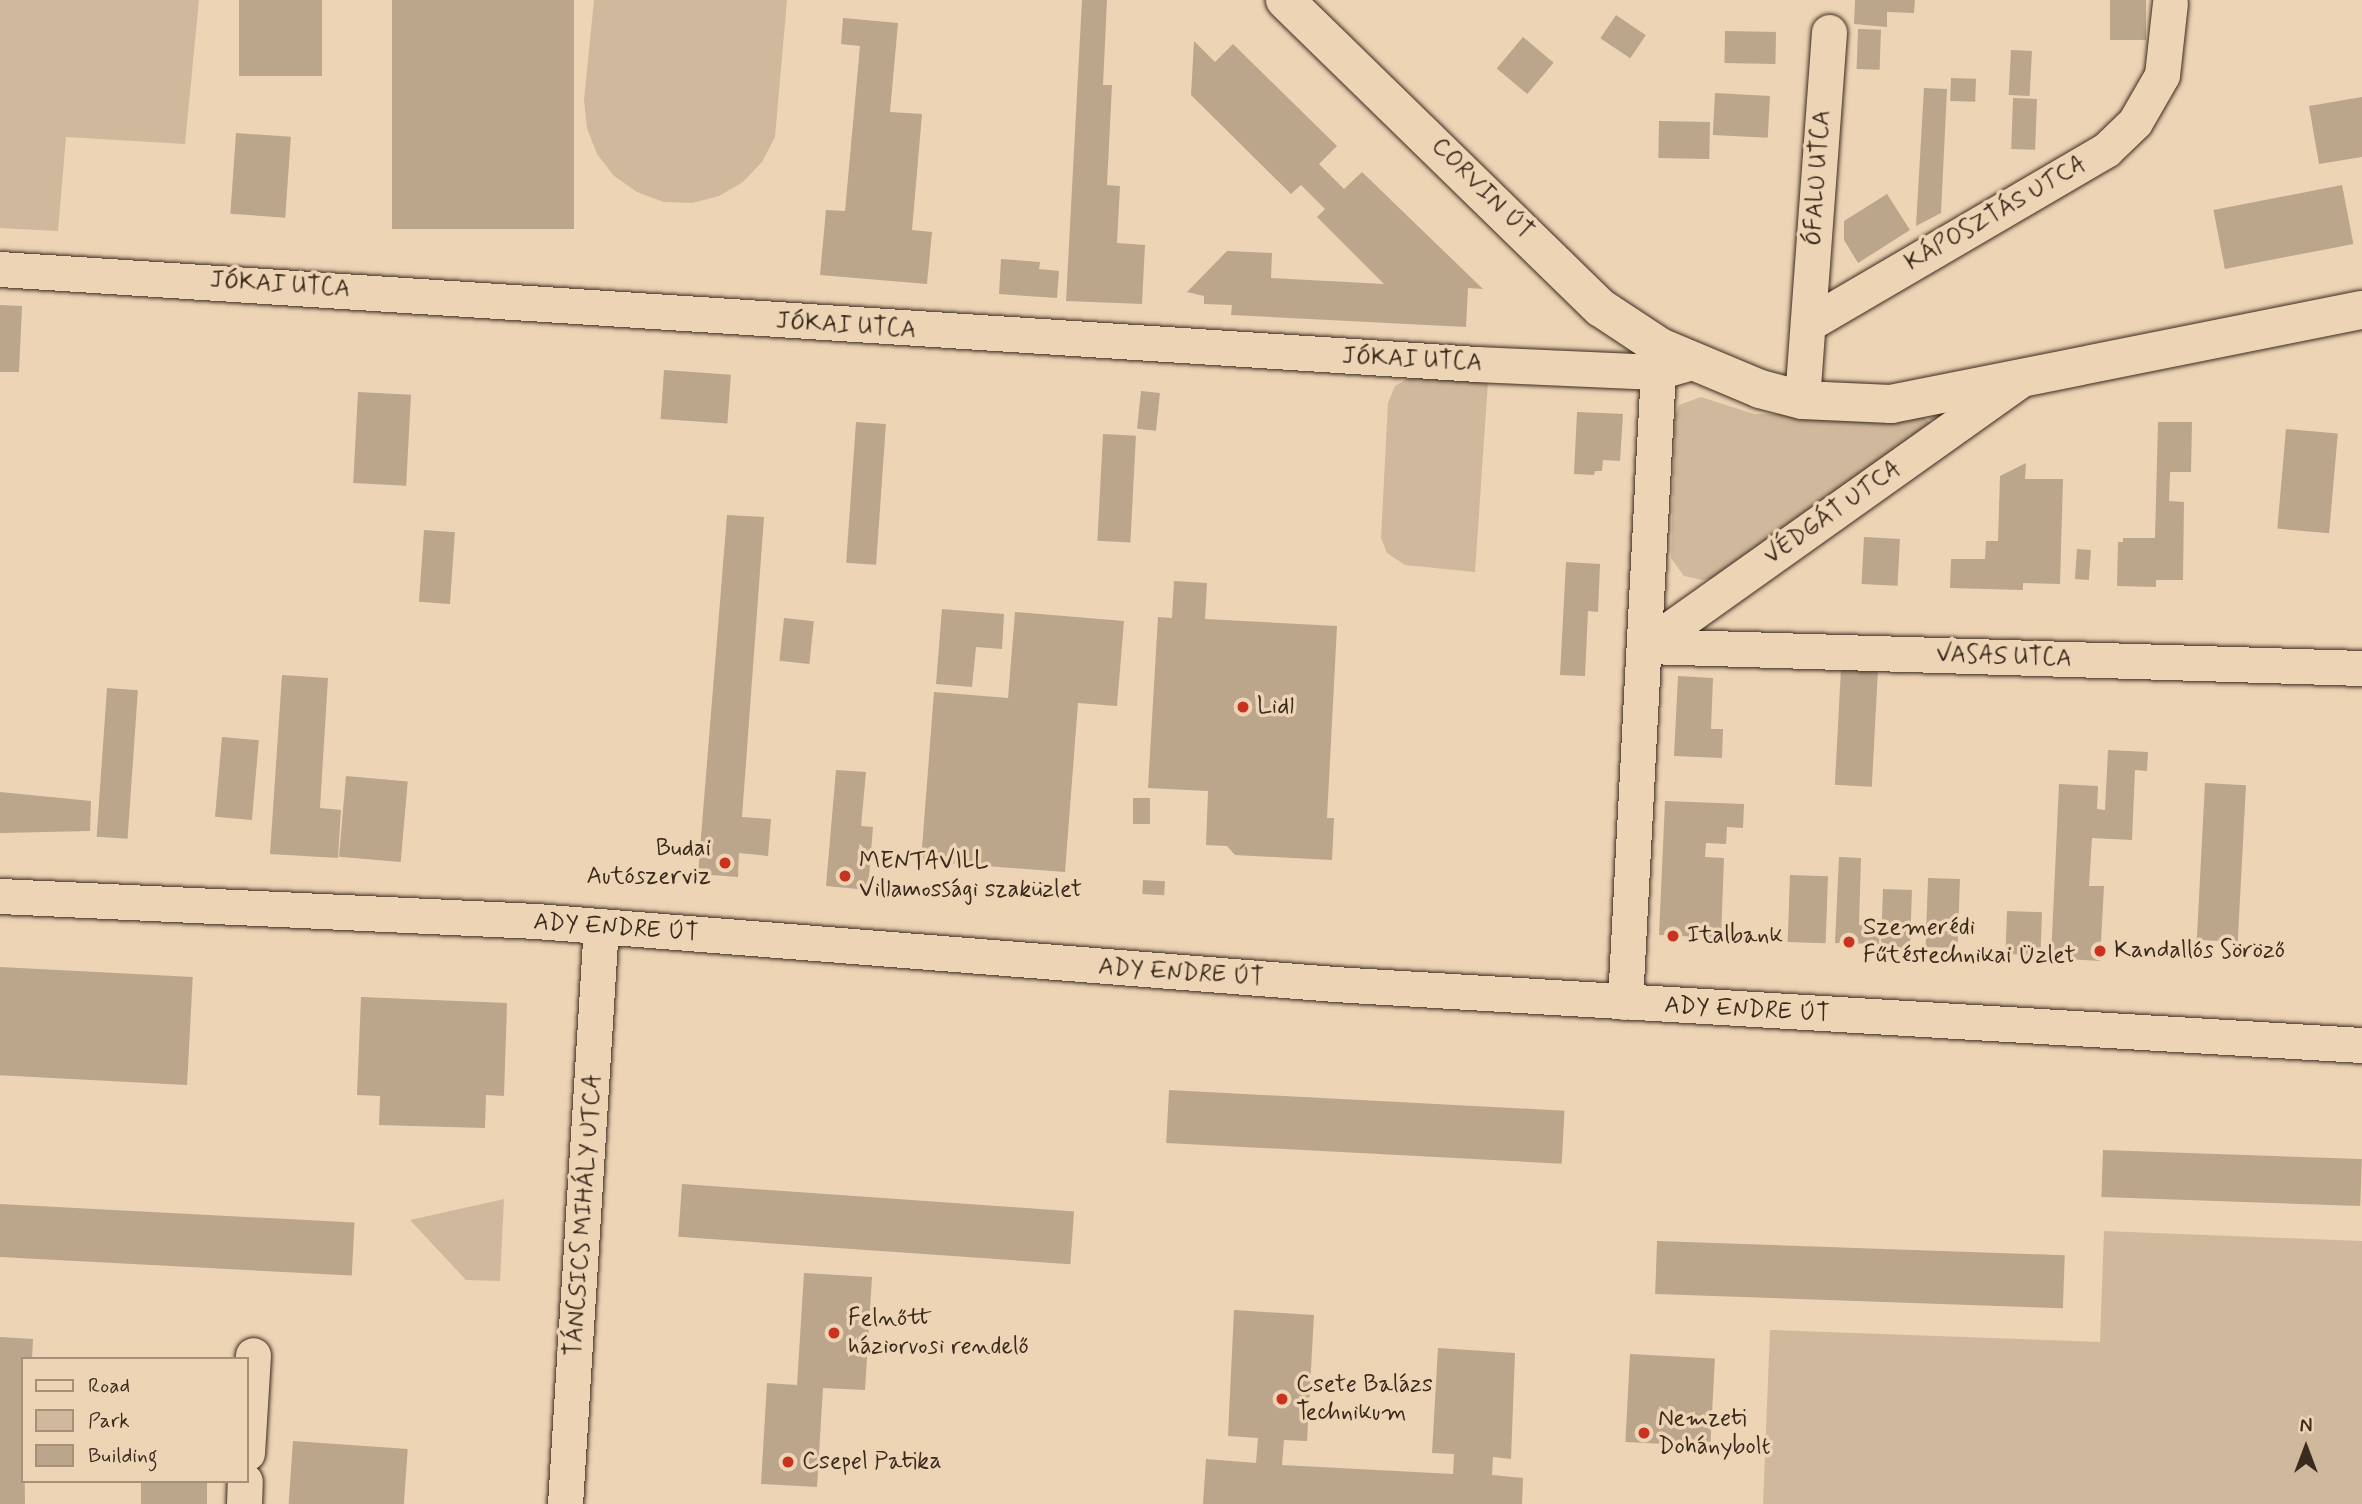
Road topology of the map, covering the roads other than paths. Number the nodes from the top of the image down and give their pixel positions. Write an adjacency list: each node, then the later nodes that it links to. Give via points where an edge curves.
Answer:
1 (1285, 0): 7 (main road, CORVIN ÚT, via 1601,309)
2 (2170, 4): 6 (street, KÁPOSZTÁS UTCA, via 2162,75 2135,122 2106,150)
3 (1829, 32): 6 (street, ÓFALU UTCA)
4 (0, 269): 7 (street, JÓKAI UTCA, via 960,334)
5 (2362, 310): 8 (main road, VÉDGÁT UTCA)
6 (1808, 324): 9 (street)
7 (1669, 360): 9 (main road, VÉDGÁT UTCA); 10 (street)
8 (2019, 381): 9 (main road, VÉDGÁT UTCA, via 1891,404); 10 (street, VÉDGÁT UTCA)
9 (1802, 400)
10 (1646, 646): 11 (street, VASAS UTCA); 14 (street)
11 (2362, 668)
12 (0, 896): 13 (street, ADY ENDRE ÚT)
13 (601, 926): 14 (street, ADY ENDRE ÚT, via 1167,972); 20 (street, TÁNCSICS MIHÁLY UTCA)
14 (1625, 1002): 15 (street, ADY ENDRE ÚT)
15 (2362, 1045)
16 (253, 1355): 17 (street)
17 (248, 1437)
18 (245, 1483): 19 (street)
19 (244, 1504)
20 (565, 1504)

